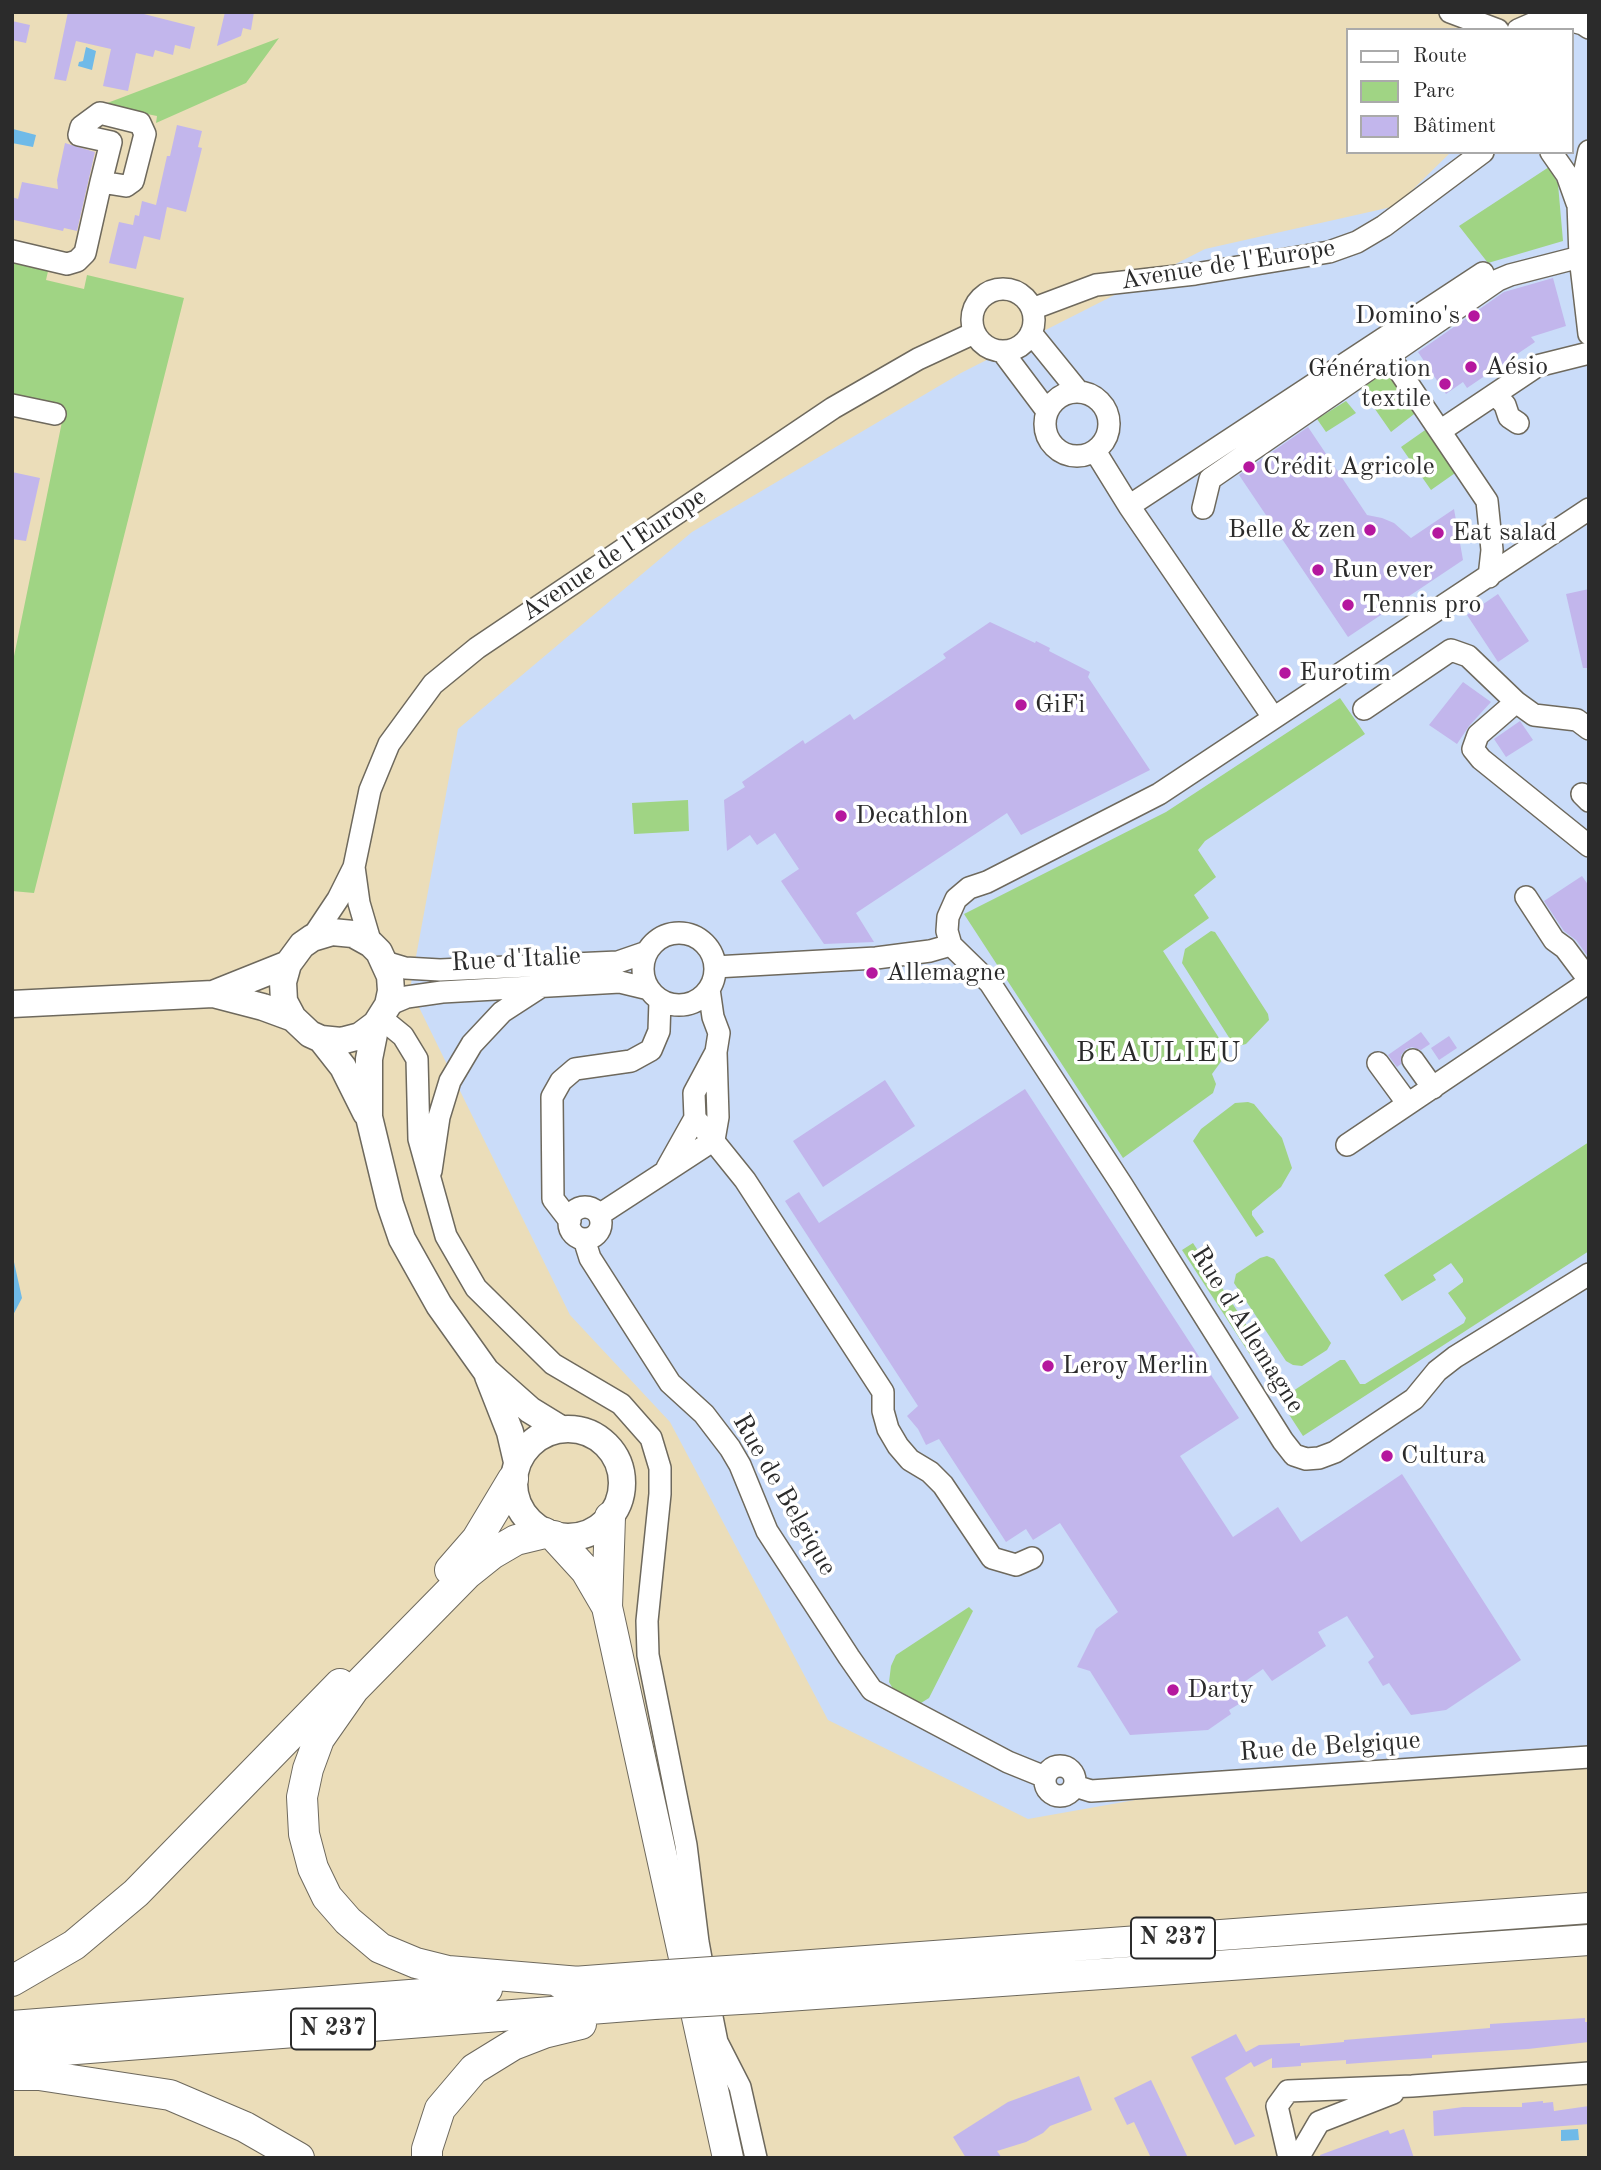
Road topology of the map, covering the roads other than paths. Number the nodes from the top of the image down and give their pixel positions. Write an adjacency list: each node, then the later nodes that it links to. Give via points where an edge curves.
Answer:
1 (1436, 12): 5 (street)
2 (1450, 12): 6 (street)
3 (1544, 16): 4 (street); 7 (street)
4 (1584, 22)
5 (1451, 28)
6 (1493, 28)
7 (1521, 28)
8 (1589, 139): 9 (street)
9 (1573, 146)
10 (1589, 151): 14 (street)
11 (1480, 154): 18 (street, Avenue de l'Europe, via 1384,226 1329,252 1096,285)
12 (1553, 154): 14 (street)
13 (101, 182): 15 (street, via 85,253 76,261 67,264)
14 (1578, 203): 16 (street)
15 (12, 251)
16 (1580, 257): 21 (street); 24 (street, via 1498,280)
17 (1483, 273): 33 (street)
18 (1032, 309): 19 (street, via 1017,292 988,293 973,310); 20 (street)
19 (974, 333): 22 (street, via 985,345); 42 (street, Avenue de l'Europe, via 833,408 477,648 433,684 389,744 370,790)
20 (1031, 333): 22 (street, via 1019,346); 25 (street)
21 (1589, 334)
22 (1002, 351): 28 (street)
23 (1589, 353): 26 (street, via 1537,366)
24 (1390, 357): 31 (street); 34 (street, via 1210,479)
25 (1078, 391): 28 (street, via 1059,396); 32 (street, via 1097,398 1108,414 1108,435)
26 (1495, 394): 30 (street); 31 (street)
27 (12, 405): 29 (street)
28 (1047, 411): 32 (street, via 1047,437 1059,451 1077,457)
29 (55, 414)
30 (1518, 424)
31 (1440, 431): 36 (street, via 1487,501 1492,550)
32 (1096, 451): 33 (street)
33 (1129, 506): 39 (street)
34 (1203, 508)
35 (1589, 509): 36 (street)
36 (1489, 577): 39 (street)
37 (1516, 702): 38 (street, via 1468,656 1451,650); 40 (street, via 1534,715 1577,720); 41 (street, via 1478,735 1473,749)
38 (1364, 709)
39 (1273, 717): 45 (street, via 1158,794 970,888 956,899 948,917)
40 (1589, 729)
41 (1588, 853)
42 (354, 867): 44 (street, Avenue de l'Europe); 47 (street, Avenue de l'Europe, via 359,903)
43 (1526, 897): 50 (street)
44 (312, 938): 47 (main road, via 332,932 353,934); 48 (main road)
45 (951, 945): 49 (street, via 876,958); 73 (street, Rue d'Allemagne, via 990,983 1294,1455 1306,1459 1335,1452 1414,1399 1455,1357)
46 (647, 952): 47 (street, Rue d'Italie, via 618,962 440,970 413,969); 49 (street, via 671,933 692,935 708,947); 54 (street, via 643,971)
47 (379, 953): 56 (main road, via 390,976 391,991)
48 (288, 964): 53 (main road); 57 (main road, via 284,1001)
49 (715, 967): 52 (street)
50 (1589, 981): 62 (street)
51 (541, 987): 54 (street, Rue d'Italie, via 620,982); 56 (street, Rue d'Italie, via 423,994); 69 (street, via 488,1024 450,1081 439,1117)
52 (709, 989): 54 (street, via 687,1004 673,1004); 59 (street, via 719,1033)
53 (213, 994): 55 (main road); 57 (main road)
54 (655, 994): 71 (street, via 659,1031 651,1050 631,1061 575,1069 561,1080 552,1097 552,1199)
55 (12, 1004)
56 (382, 1016): 58 (main road, via 360,1036 341,1041); 64 (main road, via 369,1059); 69 (street, via 403,1035 417,1059 419,1139)
57 (293, 1018): 58 (main road)
58 (321, 1039): 64 (main road, via 343,1068)
59 (716, 1052): 65 (street, via 694,1093); 66 (street)
60 (1413, 1060): 62 (street)
61 (1378, 1063): 63 (street)
62 (1433, 1088): 63 (street)
63 (1408, 1104): 67 (street)
64 (369, 1117): 74 (main road, via 402,1238 439,1305)
65 (695, 1118): 66 (street); 68 (street)
66 (714, 1140): 68 (street); 79 (street, via 883,1392 883,1411 898,1446 943,1485 992,1558 1016,1565)
67 (1347, 1145)
68 (664, 1173): 70 (street)
69 (430, 1178): 100 (street, via 446,1236 476,1288 553,1364 621,1404 651,1438 660,1468 660,1494 647,1621 648,1655 717,2042 740,2087)
70 (599, 1215): 71 (street, via 580,1209); 72 (street, via 600,1229 594,1237)
71 (570, 1221): 72 (street, via 575,1235)
72 (584, 1239): 81 (street, Rue de Belgique, via 590,1258 670,1383 704,1413 730,1448 767,1531 872,1690 1009,1762 1045,1777 1053,1767 1063,1765 1074,1774 1075,1786 1091,1791)
73 (1589, 1274)
74 (486, 1371): 75 (main road, via 530,1410); 76 (main road, via 510,1432)
75 (561, 1429): 76 (main road, via 542,1434 527,1446); 77 (main road, via 592,1434 615,1456 622,1487)
76 (515, 1471): 78 (main road, via 514,1495 521,1511 531,1524); 86 (highway, via 498,1507 461,1559 136,1893 74,1945)
77 (610, 1517): 78 (main road, via 594,1530 574,1537); 80 (highway)
78 (550, 1534): 80 (highway, via 586,1570); 87 (highway, via 516,1539 492,1553 354,1689 319,1739 308,1769 302,1797 304,1834 327,1897 380,1948 448,1971)
79 (1032, 1558)
80 (607, 1607): 95 (highway)
81 (1589, 1757)
82 (1589, 1908): 88 (highway, N 237)
83 (1589, 1940): 84 (highway, N 237)
84 (1502, 1946): 85 (highway); 88 (highway, N 237)
85 (1589, 1957)
86 (12, 1981)
87 (580, 1982): 89 (highway, N 237); 90 (highway, N 237)
88 (758, 1983): 89 (highway, N 237, bridge)
89 (653, 1990): 91 (highway, N 237); 97 (highway, via 513,2045 474,2069 440,2109)
90 (12, 2026)
91 (12, 2054)
92 (1589, 2073): 94 (street)
93 (12, 2075): 96 (highway, via 40,2075 170,2095 245,2127)
94 (1412, 2086): 101 (street, via 1288,2091 1277,2106); 102 (street, via 1320,2122)
95 (713, 2094): 98 (highway); 99 (highway)
96 (299, 2158)
97 (427, 2158)
98 (711, 2158)
99 (728, 2158)
100 (756, 2158)
101 (1289, 2158)
102 (1298, 2158)

